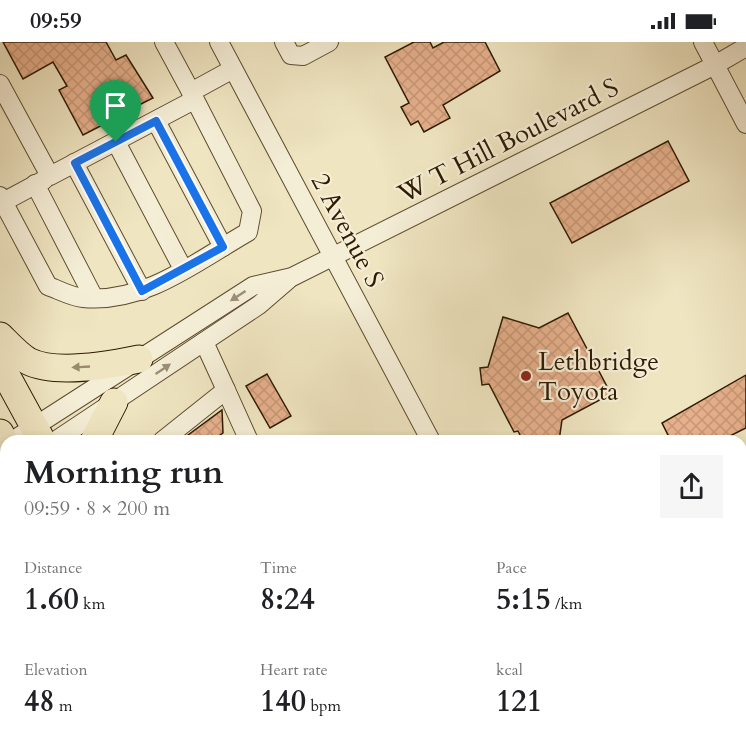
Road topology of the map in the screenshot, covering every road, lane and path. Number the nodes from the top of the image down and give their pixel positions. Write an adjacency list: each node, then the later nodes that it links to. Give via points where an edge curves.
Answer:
1 (164, 42): 10 (street)
2 (219, 42): 8 (street, 2 Avenue S)
3 (284, 42): 4 (street, via 291,55 303,56)
4 (330, 42)
5 (703, 42): 7 (street)
6 (746, 47): 7 (street, W T Hill Boulevard S)
7 (715, 65): 12 (street); 18 (street, W T Hill Boulevard S)
8 (233, 69): 10 (street); 18 (street, 2 Avenue S)
9 (0, 84): 15 (street)
10 (192, 96): 11 (street); 17 (street, via 252,211 248,232)
11 (156, 121): 13 (street); 17 (street)
12 (746, 124)
13 (116, 142): 14 (street); 19 (street)
14 (75, 163): 15 (street); 21 (street)
15 (43, 180): 16 (street); 22 (street)
16 (2, 199): 22 (street, via 48,286 82,298)
17 (223, 247): 19 (street)
18 (333, 256): 20 (street, W T Hill Boulevard S); 35 (street, 2 Avenue S)
19 (183, 269): 21 (street)
20 (292, 277): 24 (street, W T Hill Boulevard S); 25 (street, W T Hill Boulevard S, one-way to 25, via 253,286)
21 (142, 291): 22 (street, via 122,298)
22 (94, 298)
23 (0, 336): 25 (highway, one-way to 23, via 104,366 57,366 29,361)
24 (204, 342): 27 (street); 28 (street, W T Hill Boulevard S, one-way to 24)
25 (139, 359): 30 (street, W T Hill Boulevard S)
26 (0, 364): 29 (highway)
27 (226, 390): 33 (street); 34 (street)
28 (114, 402): 31 (street, W T Hill Boulevard S); 32 (highway)
29 (35, 435)
30 (39, 435)
31 (40, 435)
32 (97, 435)
33 (170, 435)
34 (246, 435)
35 (428, 435)

